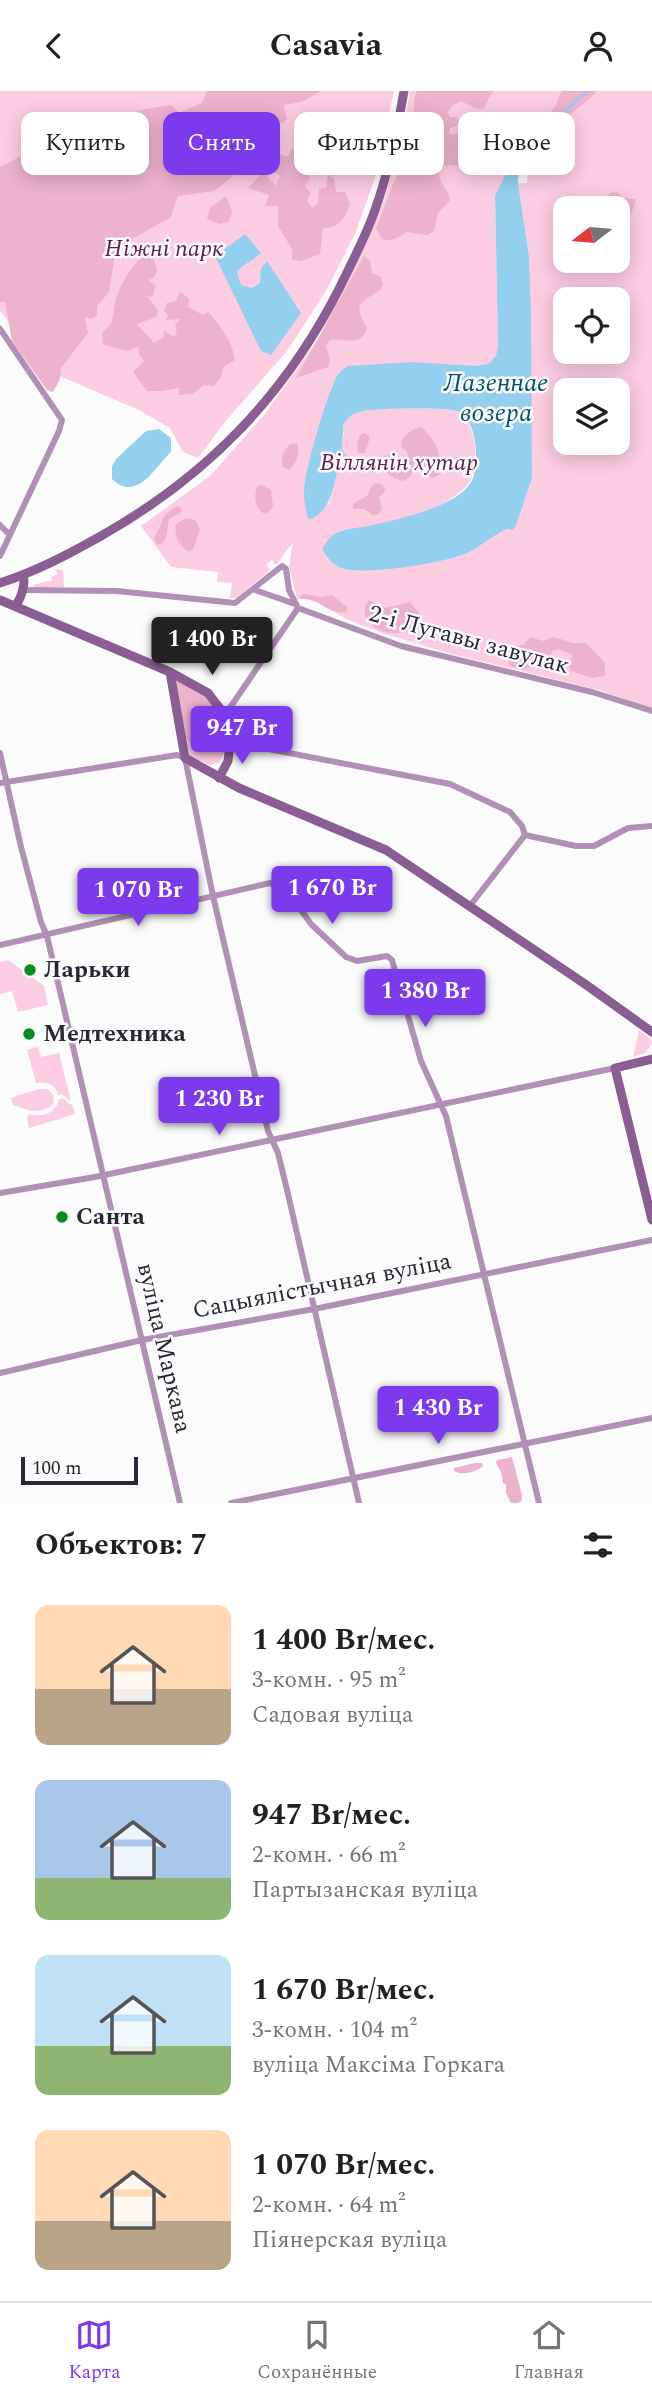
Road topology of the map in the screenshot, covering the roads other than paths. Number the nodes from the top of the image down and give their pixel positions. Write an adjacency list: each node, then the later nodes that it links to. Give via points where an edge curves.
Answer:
1 (404, 91): 6 (main road, via 386,175 368,228 315,333 264,405 231,440 159,501 44,568)
2 (0, 329): 4 (street, via 62,420)
3 (0, 526): 4 (street)
4 (9, 534): 5 (street)
5 (0, 556)
6 (23, 575): 7 (main road); 8 (main road)
7 (0, 583)
8 (21, 590): 9 (street, via 117,591 235,603); 11 (main road)
9 (255, 590): 12 (street, 2-і Лугавы завулак); 12 (street, via 282,566)
10 (0, 600): 11 (main road)
11 (15, 606): 13 (main road)
12 (296, 606): 14 (street, 2-і Лугавы завулак, via 401,646); 15 (street)
13 (170, 672): 15 (main road, via 208,693); 18 (main road)
14 (652, 711)
15 (225, 715): 16 (main road)
16 (232, 742): 19 (main road); 22 (street, via 450,784 510,812)
17 (0, 753): 20 (street, вуліца Маркава)
18 (185, 758): 19 (main road); 20 (street, via 177,755); 23 (street)
19 (219, 778): 24 (main road, via 386,850)
20 (3, 783): 25 (street, вуліца Маркава)
21 (652, 826): 22 (street, via 628,828 594,846)
22 (525, 835): 24 (street)
23 (213, 896): 25 (street); 30 (street, via 270,883 288,892 346,957 357,961 387,956 392,960 421,1061); 31 (street)
24 (469, 907): 27 (main road)
25 (47, 936): 26 (street); 32 (street, вуліца Маркава)
26 (0, 945)
27 (652, 1032)
28 (651, 1060): 29 (main road)
29 (615, 1068): 30 (street); 34 (main road)
30 (442, 1106): 31 (street); 36 (street)
31 (273, 1140): 32 (street); 37 (street)
32 (104, 1176): 33 (street); 38 (street, вуліца Маркава)
33 (0, 1193)
34 (652, 1220)
35 (652, 1240): 36 (street, Сацыялістычная вуліца)
36 (485, 1274): 37 (street, Сацыялістычная вуліца); 41 (street)
37 (314, 1309): 38 (street, Сацыялістычная вуліца); 42 (street)
38 (142, 1339): 39 (street, Сацыялістычная вуліца); 43 (street, вуліца Маркава)
39 (0, 1373)
40 (652, 1418): 41 (street)
41 (524, 1444): 42 (street); 46 (street)
42 (354, 1477): 44 (street); 45 (street)
43 (180, 1503)
44 (230, 1503)
45 (359, 1503)
46 (539, 1503)

